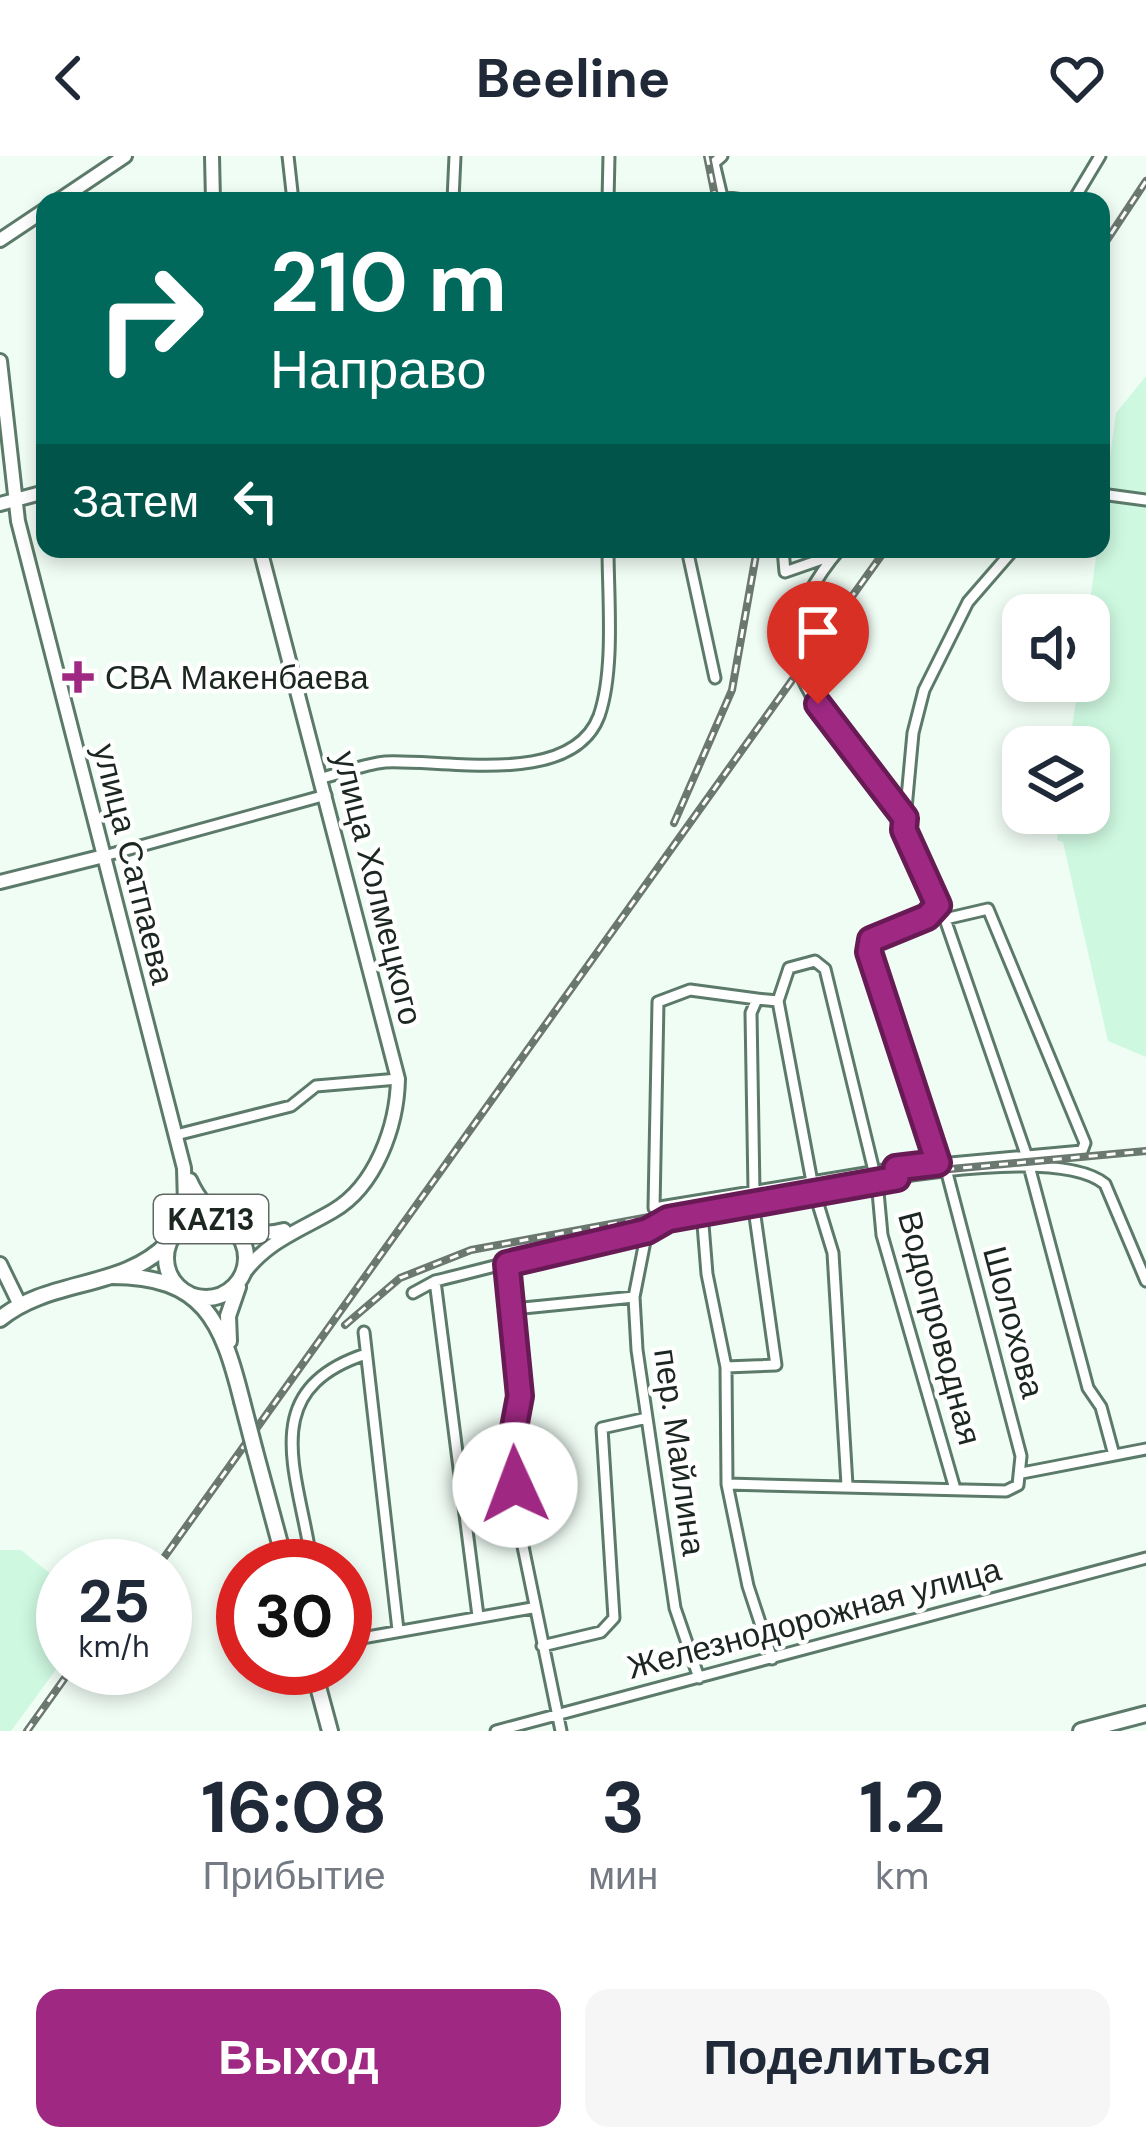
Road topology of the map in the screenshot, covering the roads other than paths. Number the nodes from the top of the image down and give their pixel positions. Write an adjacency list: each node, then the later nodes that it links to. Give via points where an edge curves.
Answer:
1 (124, 156): 8 (street)
2 (212, 156): 9 (street)
3 (288, 156): 10 (street)
4 (455, 156): 11 (street)
5 (609, 156): 12 (street)
6 (722, 156): 13 (street, via 714,163)
7 (1100, 156): 14 (street)
8 (71, 192)
9 (213, 192)
10 (291, 192)
11 (453, 192)
12 (608, 192)
13 (720, 192)
14 (1078, 192)
15 (36, 216): 16 (street)
16 (0, 240)
17 (0, 361): 20 (street, улица Сатпаева)
18 (1110, 495): 19 (street)
19 (1146, 500)
20 (7, 502): 32 (street, улица Сатпаева)
21 (262, 558): 29 (street, улица Холмецкого)
22 (608, 558): 29 (street, via 598,716 580,743 520,764 381,762)
23 (689, 558): 28 (street)
24 (784, 558): 25 (street, via 785,572)
25 (821, 558)
26 (833, 558): 31 (street, via 805,606 795,656 820,710)
27 (1006, 558): 31 (street, via 968,602 924,689)
28 (715, 678)
29 (322, 778): 30 (street, улица Холмецкого)
30 (326, 795): 32 (street); 38 (street, улица Холмецкого)
31 (905, 818): 34 (street)
32 (104, 856): 33 (street); 39 (street, улица Сатпаева)
33 (0, 882)
34 (938, 905): 35 (street); 41 (street, via 871,940 869,952)
35 (945, 919): 40 (street); 40 (street, via 988,909 1085,1143 1082,1151)
36 (757, 999): 37 (street); 47 (street, via 748,1096); 47 (street, via 690,990 658,1002 654,1208)
37 (778, 1001): 45 (street, Водопроводная, via 788,968 815,961 825,969); 46 (street)
38 (398, 1078): 39 (street, via 316,1085 291,1106); 49 (street, улица Холмецкого, via 392,1124 369,1174 354,1196)
39 (176, 1135): 42 (street, улица Сатпаева)
40 (1028, 1162): 41 (street); 44 (street); 58 (street, via 1105,1184); 71 (street, via 1088,1388)
41 (938, 1163): 43 (street)
42 (184, 1168): 50 (street); 52 (street, via 185,1204)
43 (897, 1173): 44 (street); 45 (street)
44 (947, 1173): 72 (street, Шолохова)
45 (876, 1176): 46 (street); 75 (street, Водопроводная, via 882,1235)
46 (813, 1186): 47 (street); 74 (street, via 833,1253)
47 (753, 1196): 48 (street); 68 (street, via 776,1365)
48 (702, 1212): 51 (street); 68 (street)
49 (321, 1218): 50 (street, via 272,1233); 56 (street, улица Холмецкого, via 264,1249)
50 (224, 1222): 52 (main road, KAZ13, via 193,1221); 56 (main road, KAZ13, via 244,1247)
51 (647, 1231): 54 (street); 61 (street, пер. Майлина)
52 (173, 1236): 55 (main road, KAZ13, via 147,1261); 59 (main road, KAZ13, via 168,1270)
53 (0, 1264): 62 (street)
54 (507, 1264): 57 (street); 63 (street)
55 (112, 1276): 59 (main road, KAZ13); 62 (main road, KAZ13)
56 (241, 1277): 59 (main road, KAZ13, via 220,1296); 67 (main road, KAZ13, via 228,1316)
57 (435, 1281): 60 (street); 80 (street)
58 (1146, 1281)
59 (184, 1291): 67 (main road, KAZ13, via 217,1321)
60 (413, 1292)
61 (634, 1297): 63 (street); 69 (street, пер. Майлина)
62 (20, 1305): 64 (main road, KAZ13)
63 (513, 1309): 79 (street, via 520,1396 511,1444)
64 (0, 1318)
65 (364, 1332): 66 (street)
66 (366, 1354): 77 (street, via 329,1366 291,1423); 81 (street)
67 (231, 1358): 76 (main road, KAZ13, bridge)
68 (726, 1367): 73 (street)
69 (647, 1418): 83 (street, via 602,1428 614,1618 601,1632); 85 (street, пер. Майлина, via 675,1608)
70 (1146, 1449): 71 (street)
71 (1114, 1455): 72 (street)
72 (1022, 1473): 75 (street, via 1006,1492)
73 (727, 1484): 74 (street); 84 (street)
74 (847, 1485): 75 (street)
75 (955, 1489)
76 (279, 1539)
77 (307, 1539)
78 (1146, 1558): 84 (street, Железнодорожная улица)
79 (532, 1608): 80 (street); 83 (street)
80 (478, 1616): 81 (street)
81 (398, 1630): 82 (street)
82 (372, 1635)
83 (542, 1646): 87 (street)
84 (772, 1658): 85 (street, Железнодорожная улица)
85 (699, 1678): 87 (street, Железнодорожная улица)
86 (320, 1695): 89 (main road)
87 (556, 1713): 90 (street, Железнодорожная улица); 91 (street)
88 (1146, 1714): 92 (main road)
89 (329, 1731)
90 (496, 1731)
91 (561, 1731)
92 (1081, 1731)

